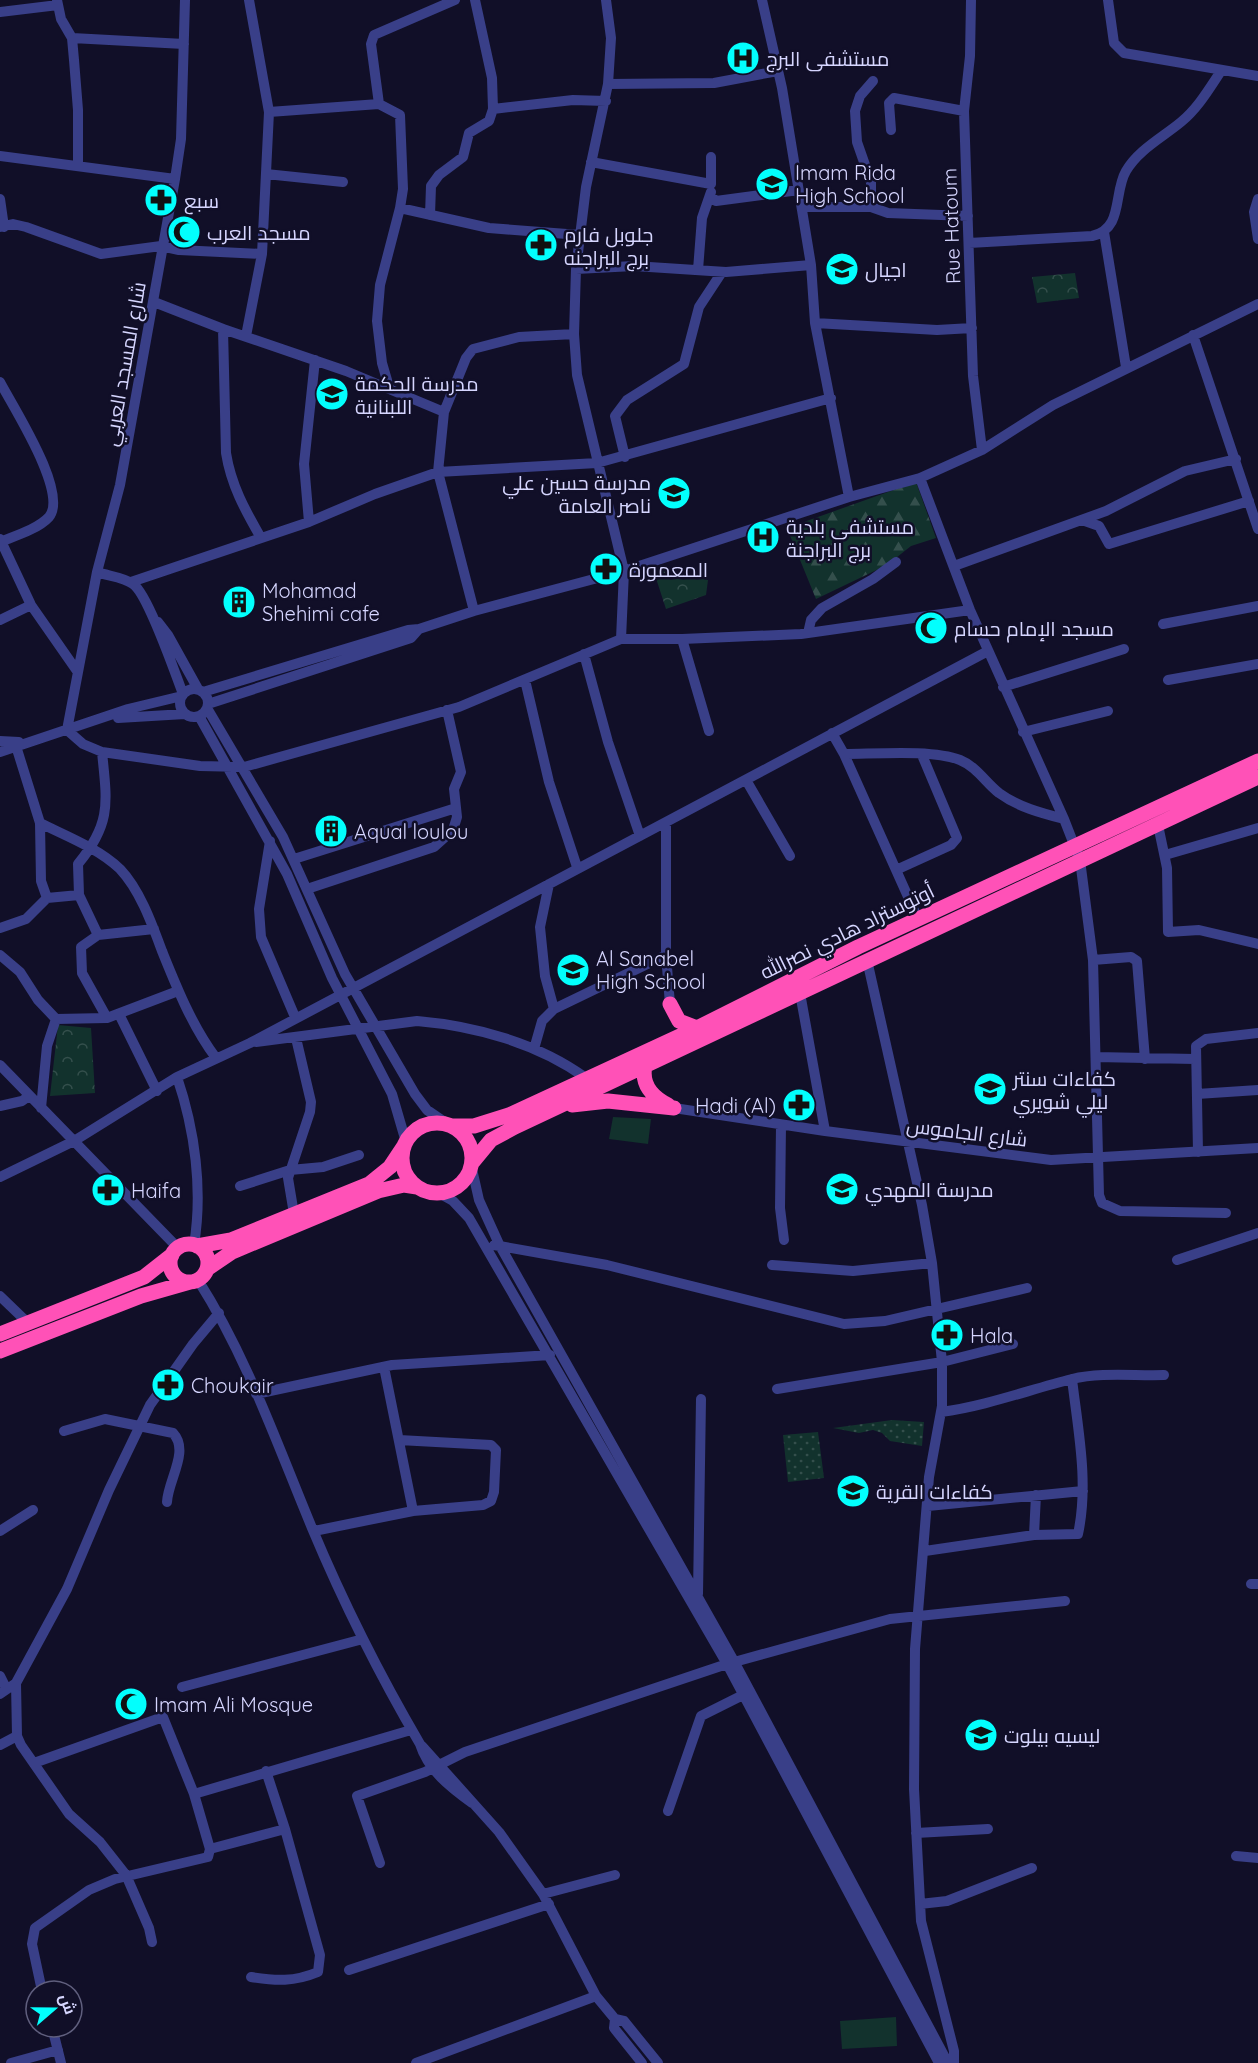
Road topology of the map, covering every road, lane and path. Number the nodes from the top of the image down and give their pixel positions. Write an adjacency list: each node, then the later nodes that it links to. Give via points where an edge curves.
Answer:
1 (185, 0): 12 (street, شارع المسجد العربي)
2 (249, 0): 22 (street)
3 (454, 0): 19 (street, via 374,35)
4 (475, 0): 20 (street, via 492,78)
5 (606, 0): 17 (street, via 611,38)
6 (762, 0): 13 (street)
7 (971, 0): 21 (street, Rue Hatoum)
8 (1108, 0): 14 (street, via 1114,43 1124,53)
9 (58, 3): 10 (street); 11 (street, via 61,19)
10 (0, 12)
11 (72, 38): 12 (street); 27 (street)
12 (184, 44): 29 (street, شارع المسجد العربي, via 181,139)
13 (778, 71): 17 (street, via 714,83); 32 (street)
14 (1221, 71): 15 (street); 42 (street, via 1194,110 1131,163 1122,181 1114,217)
15 (1258, 76)
16 (873, 81): 37 (street, via 860,96 855,111 858,142 871,182)
17 (608, 84): 18 (street)
18 (606, 101): 20 (street, via 573,100); 26 (street)
19 (379, 104): 22 (street); 38 (street, via 398,112 401,119)
20 (493, 109): 39 (street, via 489,121 469,133 459,161 434,181)
21 (964, 111): 23 (street, via 894,98 889,103); 40 (street, Rue Hatoum)
22 (268, 112): 28 (street)
23 (891, 130)
24 (0, 156): 27 (street)
25 (711, 157): 31 (street)
26 (591, 162): 31 (street); 43 (street)
27 (78, 166): 29 (street)
28 (266, 174): 30 (street); 47 (street)
29 (175, 179): 46 (street, شارع المسجد العربي)
30 (344, 182)
31 (711, 184): 33 (street)
32 (799, 190): 33 (street, via 716,201); 36 (street)
33 (711, 197): 50 (street, via 702,218)
34 (0, 198): 41 (street)
35 (1258, 199): 44 (street, via 1254,212)
36 (802, 207): 37 (street); 48 (street)
37 (871, 207): 40 (street, via 888,213)
38 (400, 208): 39 (street); 63 (street, via 380,285 376,321)
39 (430, 215): 43 (street, via 508,231)
40 (968, 216): 45 (street, Rue Hatoum)
41 (2, 227): 46 (street, via 26,227 101,254)
42 (1104, 232): 45 (street, via 1092,236); 61 (street)
43 (580, 235): 49 (street)
44 (1258, 239)
45 (969, 243): 55 (street, Rue Hatoum)
46 (162, 246): 47 (street); 52 (street, شارع المسجد العربي)
47 (262, 254): 59 (street)
48 (811, 265): 51 (street); 54 (street)
49 (576, 269): 50 (street, via 634,266); 57 (street)
50 (698, 270): 51 (street)
51 (722, 272): 67 (street, via 699,307 684,364 627,400 615,416)
52 (154, 302): 56 (street); 82 (street, شارع المسجد العربي, via 120,485)
53 (1258, 304): 58 (street)
54 (815, 323): 55 (street, via 937,330); 64 (street)
55 (972, 328): 66 (street, Rue Hatoum)
56 (223, 329): 59 (street); 77 (street, via 227,462 234,488)
57 (574, 334): 65 (street, via 519,337 473,349); 69 (street, via 577,375)
58 (1193, 335): 61 (street); 68 (street)
59 (246, 336): 60 (street)
60 (315, 360): 63 (street); 75 (street, via 304,464)
61 (1126, 367): 66 (street, via 1053,405)
62 (0, 382): 78 (street, via 48,473 56,500 49,517)
63 (389, 387): 65 (street)
64 (831, 398): 67 (street); 72 (street)
65 (444, 412): 70 (street)
66 (982, 450): 71 (street)
67 (625, 457): 69 (street)
68 (1236, 459): 73 (street); 74 (street, via 1185,471)
69 (597, 463): 70 (street); 81 (street)
70 (438, 472): 75 (street); 87 (street)
71 (920, 478): 72 (street); 80 (street)
72 (849, 497): 81 (street)
73 (1250, 501): 74 (street, via 1109,544 1099,526); 76 (street)
74 (1082, 520): 80 (street)
75 (309, 522): 77 (street)
76 (1258, 529)
77 (261, 538): 83 (street)
78 (0, 541): 84 (street)
79 (896, 562): 92 (street, via 815,614)
80 (954, 566): 86 (street)
81 (624, 571): 87 (street); 93 (street)
82 (97, 572): 83 (street); 99 (street, شارع المسجد العربي)
83 (131, 582): 88 (street)
84 (31, 605): 89 (street); 99 (street)
85 (1258, 606): 90 (street)
86 (970, 610): 92 (street); 96 (street)
87 (474, 611): 91 (street)
88 (152, 615): 103 (street); 104 (street)
89 (0, 620)
90 (1163, 624)
91 (419, 629): 103 (street); 105 (street, via 411,638)
92 (808, 633): 94 (street)
93 (621, 639): 94 (street); 97 (street)
94 (682, 639): 112 (street)
95 (1124, 649): 102 (street)
96 (988, 651): 102 (street); 114 (street)
97 (584, 654): 100 (street); 133 (street)
98 (1258, 664): 101 (street)
99 (77, 671): 111 (street, شارع المسجد العربي)
100 (525, 680): 106 (street); 140 (street, via 549,782)
101 (1168, 680)
102 (1003, 687): 113 (street)
103 (201, 691): 104 (street, via 190,689); 105 (street)
104 (183, 695): 108 (street, via 181,708); 110 (street)
105 (208, 706): 109 (street); 123 (street)
106 (447, 710): 123 (street); 127 (street, via 461,772 454,789)
107 (1108, 711): 113 (street)
108 (185, 714): 109 (street); 110 (street)
109 (199, 716): 124 (street)
110 (100, 720): 111 (street)
111 (67, 730): 116 (street); 119 (street, via 83,744)
112 (709, 731)
113 (1023, 732): 128 (street)
114 (832, 733): 120 (street); 126 (street)
115 (0, 741): 116 (street)
116 (32, 741): 117 (street)
117 (16, 746): 118 (street); 129 (street)
118 (0, 752)
119 (102, 752): 124 (street); 135 (street, via 105,820)
120 (844, 754): 121 (street); 141 (street)
121 (922, 755): 128 (street, via 958,759 1011,800); 141 (street, via 957,837 951,845)
122 (1258, 761): 136 (highway, أوتوستراد هادي نصرالله)
123 (244, 767): 124 (street); 139 (street)
124 (230, 768): 134 (street)
125 (1258, 777): 131 (highway, أوتوستراد هادي نصرالله)
126 (746, 780): 130 (street); 138 (street)
127 (456, 808): 139 (street); 143 (street, via 453,830 434,847)
128 (1064, 819): 136 (street)
129 (40, 823): 135 (street); 145 (street, via 41,881)
130 (666, 824): 133 (street); 151 (street)
131 (1158, 825): 136 (highway, أوتوستراد هادي نصرالله); 137 (street)
132 (1258, 828): 137 (street)
133 (639, 836): 140 (street)
134 (270, 841): 158 (street); 162 (street, via 259,909 261,937)
135 (91, 849): 144 (street, via 78,864); 148 (street, via 125,875)
136 (1077, 854): 146 (highway, أوتوستراد هادي نصرالله); 153 (highway, أوتوستراد هادي نصرالله); 154 (street)
137 (1165, 855): 150 (street, via 1168,932 1199,930)
138 (790, 856)
139 (294, 859): 143 (street)
140 (577, 867): 142 (street)
141 (896, 870): 146 (street)
142 (549, 884): 155 (street); 160 (street, via 540,927)
143 (307, 889): 155 (street)
144 (79, 895): 145 (street); 149 (street)
145 (47, 898): 147 (street, via 26,919)
146 (918, 919): 166 (highway, أوتوستراد هادي نصرالله)
147 (0, 928)
148 (153, 929): 149 (street); 156 (street)
149 (98, 935): 163 (street, via 81,947 81,964)
150 (1258, 944)
151 (666, 955): 159 (street); 160 (street)
152 (0, 956): 164 (street, via 20,972)
153 (867, 960): 157 (highway, أوتوستراد هادي نصرالله); 193 (street)
154 (1093, 960): 173 (street); 175 (street, via 1131,957 1137,961)
155 (353, 988): 158 (street); 165 (street)
156 (178, 991): 161 (street); 174 (street)
157 (800, 993): 178 (highway, أوتوستراد هادي نصرالله); 191 (street)
158 (341, 995): 162 (street); 167 (street)
159 (670, 1004): 166 (highway, via 679,1021); 170 (highway)
160 (554, 1009): 172 (street, via 542,1021)
161 (119, 1014): 163 (street); 182 (street)
162 (295, 1017): 171 (street)
163 (107, 1018): 164 (street)
164 (56, 1019): 187 (street, via 47,1046)
165 (376, 1026): 167 (street); 172 (street, via 435,1023); 189 (street, via 415,1094 427,1110)
166 (697, 1028): 170 (highway, أوتوستراد هادي نصرالله)
167 (359, 1029): 169 (street); 194 (street, via 392,1094)
168 (1258, 1033): 176 (street, via 1203,1040 1196,1046)
169 (296, 1038): 171 (street); 200 (street, via 311,1102)
170 (666, 1042): 180 (highway, أوتوستراد هادي نصرالله)
171 (250, 1043): 174 (street)
172 (534, 1049): 180 (street)
173 (1096, 1057): 175 (street); 198 (street)
174 (216, 1058): 179 (street)
175 (1146, 1059): 176 (street)
176 (1195, 1059): 183 (street)
177 (0, 1065): 184 (street)
178 (645, 1066): 186 (highway, أوتوستراد هادي نصرالله); 188 (highway, via 649,1090)
179 (177, 1077): 182 (street); 211 (street, via 194,1140)
180 (586, 1078): 189 (highway, أوتوستراد هادي نصرالله, via 494,1121 474,1126)
181 (1258, 1090): 183 (street)
182 (157, 1091): 192 (street)
183 (1197, 1094): 196 (street)
184 (29, 1096): 185 (street); 187 (street)
185 (0, 1106)
186 (554, 1107): 188 (highway, via 608,1101); 199 (highway, أوتوستراد هادي نصرالله, via 491,1140)
187 (41, 1108): 192 (street)
188 (674, 1108): 190 (street, شارع الجاموس)
189 (449, 1124): 194 (highway, أوتوستراد هادي نصرالله, via 423,1125); 199 (highway, via 468,1141)
190 (781, 1125): 191 (street, شارع الجاموس); 208 (street, via 780,1208)
191 (825, 1131): 193 (street, شارع الجاموس)
192 (74, 1141): 201 (street); 212 (street)
193 (908, 1143): 198 (street, شارع الجاموس, via 1051,1160); 214 (street)
194 (405, 1144): 203 (highway, via 405,1172); 206 (highway, أوتوستراد هادي نصرالله, via 390,1167 375,1180)
195 (1258, 1148): 196 (street, شارع الجاموس)
196 (1198, 1152): 198 (street, شارع الجاموس)
197 (359, 1155): 200 (street, via 323,1167)
198 (1097, 1158): 205 (street, via 1099,1195 1109,1208)
199 (472, 1166): 204 (highway, أوتوستراد هادي نصرالله, via 457,1187); 209 (street, via 482,1208)
200 (290, 1170): 202 (street); 206 (street)
201 (0, 1177)
202 (240, 1186)
203 (417, 1187): 204 (highway); 216 (highway, via 404,1185 378,1191 232,1252)
204 (437, 1192): 210 (street, via 464,1212)
205 (1226, 1213)
206 (294, 1214): 211 (highway, أوتوستراد هادي نصرالله, via 231,1240)
207 (1258, 1233): 213 (street)
208 (784, 1240)
209 (499, 1244): 210 (street); 219 (street, via 607,1265 844,1324 885,1321); 247 (street)
210 (485, 1245): 225 (street)
211 (195, 1246): 212 (highway); 216 (highway, via 206,1254)
212 (175, 1251): 216 (highway, via 170,1264 173,1274 180,1280); 221 (highway, via 144,1277)
213 (1177, 1260)
214 (932, 1263): 215 (street, via 854,1272); 219 (street)
215 (772, 1265)
216 (198, 1277): 220 (street); 224 (highway)
217 (1027, 1288): 219 (street)
218 (0, 1296): 221 (street)
219 (938, 1310): 226 (street)
220 (219, 1313): 231 (street); 234 (street, via 161,1388)
221 (28, 1323): 222 (highway)
222 (0, 1334)
223 (1013, 1344): 226 (street)
224 (0, 1351)
225 (550, 1355): 227 (street); 251 (street)
226 (942, 1362): 230 (street); 233 (street)
227 (384, 1367): 231 (street); 236 (street)
228 (1164, 1375): 229 (street)
229 (1072, 1379): 233 (street); 237 (street)
230 (777, 1389)
231 (256, 1394): 244 (street)
232 (701, 1399): 247 (street)
233 (941, 1412): 240 (street)
234 (140, 1426): 235 (street, via 105,1419); 239 (street, via 173,1433 179,1439 178,1461); 254 (street, via 67,1589)
235 (64, 1431)
236 (399, 1440): 242 (street); 242 (street, via 491,1445 496,1450 491,1501)
237 (1083, 1491): 238 (street); 245 (street, via 1077,1535)
238 (1036, 1495): 240 (street); 245 (street)
239 (167, 1502)
240 (928, 1506): 246 (street)
241 (33, 1510): 243 (street)
242 (413, 1511): 244 (street)
243 (0, 1531)
244 (314, 1531): 250 (street)
245 (1034, 1535): 246 (street)
246 (925, 1551): 249 (street)
247 (698, 1596): 251 (street)
248 (1065, 1601): 249 (street)
249 (918, 1615): 251 (street, via 890,1618); 266 (street)
250 (363, 1639): 253 (street); 256 (street)
251 (731, 1664): 255 (street); 260 (street); 290 (street)
252 (0, 1676): 254 (street)
253 (182, 1687)
254 (8, 1688): 257 (street)
255 (743, 1695): 263 (street, via 701,1716); 289 (street)
256 (411, 1730): 260 (street); 261 (street)
257 (17, 1736): 258 (street); 259 (street)
258 (0, 1745)
259 (34, 1763): 262 (street, via 163,1717); 272 (street, via 69,1814 100,1842)
260 (436, 1765): 270 (street, via 357,1796); 274 (street, via 499,1832)
261 (266, 1771): 262 (street); 265 (street)
262 (194, 1794): 267 (street)
263 (668, 1811)
264 (988, 1828): 266 (street)
265 (285, 1829): 267 (street); 278 (street, via 320,1955 318,1972 278,1982)
266 (916, 1833): 275 (street)
267 (210, 1849): 272 (street, via 203,1860)
268 (1236, 1856): 269 (street)
269 (1258, 1858)
270 (380, 1863)
271 (1032, 1868): 275 (street, via 947,1901)
272 (126, 1875): 276 (street); 279 (street, via 89,1890 35,1928 32,1944)
273 (615, 1875): 274 (street)
274 (546, 1899): 277 (street); 280 (street)
275 (920, 1905): 291 (street)
276 (153, 1942)
277 (349, 1970)
278 (251, 1977)
279 (39, 1979)
280 (596, 1996): 281 (street); 286 (street)
281 (615, 2019): 287 (street, via 614,2028); 288 (street, via 624,2021)
282 (55, 2039): 283 (street)
283 (58, 2050): 284 (street); 285 (street)
284 (11, 2063)
285 (61, 2063)
286 (416, 2063)
287 (642, 2063)
288 (658, 2063)
289 (939, 2063)
290 (948, 2063)
291 (954, 2063)

